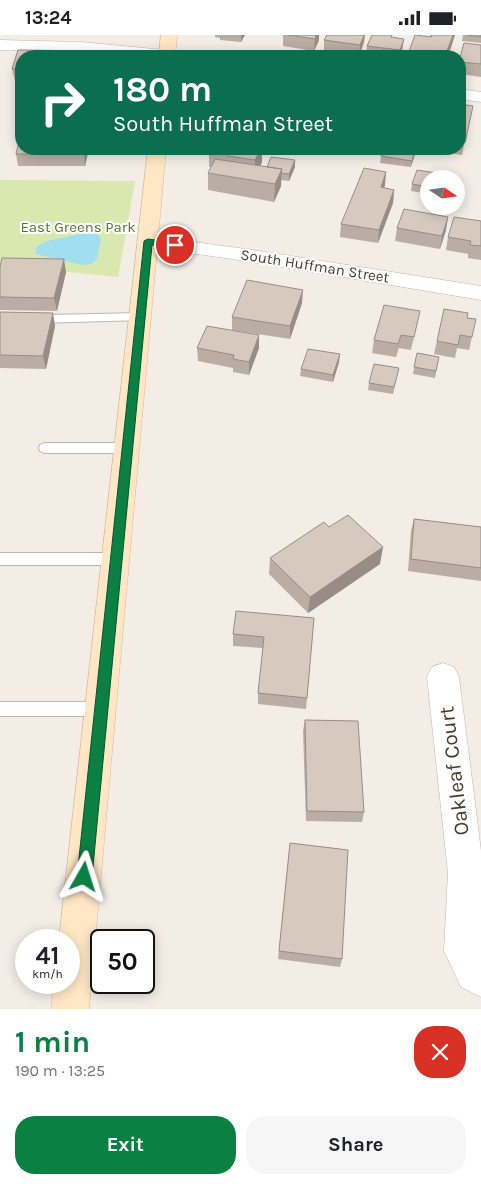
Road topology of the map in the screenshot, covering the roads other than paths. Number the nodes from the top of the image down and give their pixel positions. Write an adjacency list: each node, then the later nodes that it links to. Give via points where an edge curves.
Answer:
1 (169, 35): 4 (main road)
2 (0, 45): 3 (street)
3 (111, 50)
4 (170, 50)
5 (466, 95): 6 (street)
6 (481, 97)
7 (156, 155): 8 (main road)
8 (148, 241): 9 (street, South Huffman Street); 10 (main road)
9 (481, 293)
10 (141, 317): 11 (lane); 13 (main road)
11 (0, 320)
12 (45, 448): 13 (lane)
13 (128, 448): 15 (main road)
14 (0, 559): 15 (lane)
15 (117, 559): 18 (main road)
16 (443, 677): 19 (street, Oakleaf Court, via 466,873 463,951 474,974)
17 (0, 709): 18 (lane)
18 (102, 709): 20 (main road)
19 (481, 978)
20 (70, 1009)

